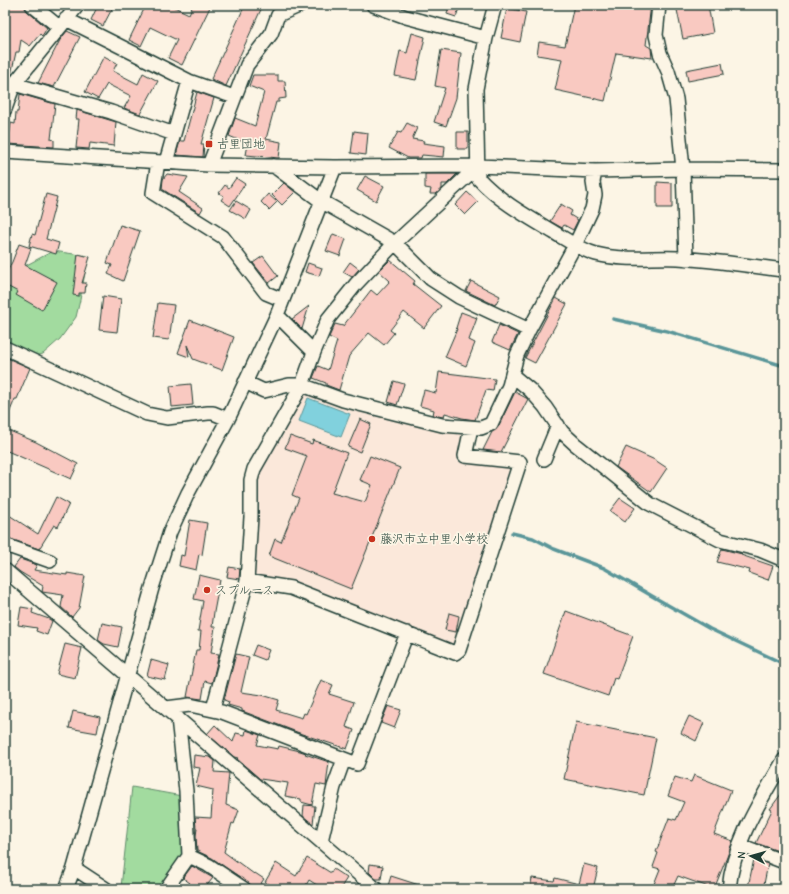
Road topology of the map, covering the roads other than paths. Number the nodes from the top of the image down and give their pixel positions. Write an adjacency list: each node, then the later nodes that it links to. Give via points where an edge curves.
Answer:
1 (32, 5): 7 (street)
2 (78, 5): 7 (street)
3 (301, 5): 11 (street, via 278,15 271,34 247,65)
4 (373, 5): 8 (street, via 406,17)
5 (495, 5): 8 (street)
6 (659, 5): 20 (street, via 656,35 676,99)
7 (62, 23): 9 (street); 10 (street)
8 (486, 38): 19 (street, via 476,89)
9 (189, 81): 11 (street); 13 (street)
10 (14, 84): 12 (street); 13 (street, via 111,112)
11 (234, 97): 16 (street)
12 (5, 108)
13 (174, 134): 15 (street)
14 (5, 152): 15 (street)
15 (162, 162): 16 (street); 28 (street, via 153,193 223,237 266,293)
16 (209, 165): 17 (street)
17 (274, 166): 18 (street); 23 (street)
18 (335, 166): 19 (street); 23 (street)
19 (478, 166): 22 (street); 24 (street); 25 (street, via 478,178 497,195)
20 (683, 169): 21 (street); 22 (street); 26 (street)
21 (784, 170)
22 (596, 171): 25 (street, via 592,209)
23 (321, 201): 24 (street); 28 (street)
24 (395, 243): 30 (street, via 431,279 459,297); 32 (street, via 356,284 328,319)
25 (575, 245): 26 (street, via 611,257); 30 (street)
26 (686, 259): 27 (street)
27 (784, 270)
28 (283, 300): 29 (street)
29 (277, 315): 32 (street); 34 (street)
30 (529, 330): 33 (street, via 517,355)
31 (5, 348): 36 (street, via 147,414 167,418 214,413)
32 (314, 352): 35 (street)
33 (512, 375): 37 (street, via 530,390); 38 (street, via 491,424)
34 (245, 382): 35 (street, via 264,391 289,385); 36 (street)
35 (302, 385): 38 (street, via 343,400 442,425); 44 (street, via 254,469 251,480)
36 (228, 419): 46 (street, via 188,492 170,532)
37 (558, 426): 39 (street); 41 (street, via 575,444 650,504 720,540 760,550)
38 (471, 428): 45 (street, via 465,456 520,462 516,476 459,650 455,653)
39 (544, 459)
40 (5, 545): 42 (street)
41 (784, 560)
42 (50, 561)
43 (5, 570): 46 (street)
44 (246, 580): 45 (street, via 291,588); 48 (street)
45 (407, 633): 50 (street, via 357,764)
46 (128, 676): 47 (street); 56 (street)
47 (166, 708): 48 (street, via 190,705); 49 (street)
48 (213, 709): 50 (street)
49 (178, 718): 52 (street); 54 (street, via 186,791)
50 (344, 759): 52 (street, via 334,787)
51 (784, 760): 53 (street)
52 (321, 841): 57 (street)
53 (740, 845): 55 (street); 63 (street, via 730,875)
54 (189, 856): 60 (street); 61 (street, via 208,865)
55 (784, 862)
56 (74, 868): 58 (street); 59 (street)
57 (363, 884): 62 (street)
58 (66, 889)
59 (106, 889)
60 (166, 889)
61 (244, 889)
62 (376, 889)
63 (729, 889)

